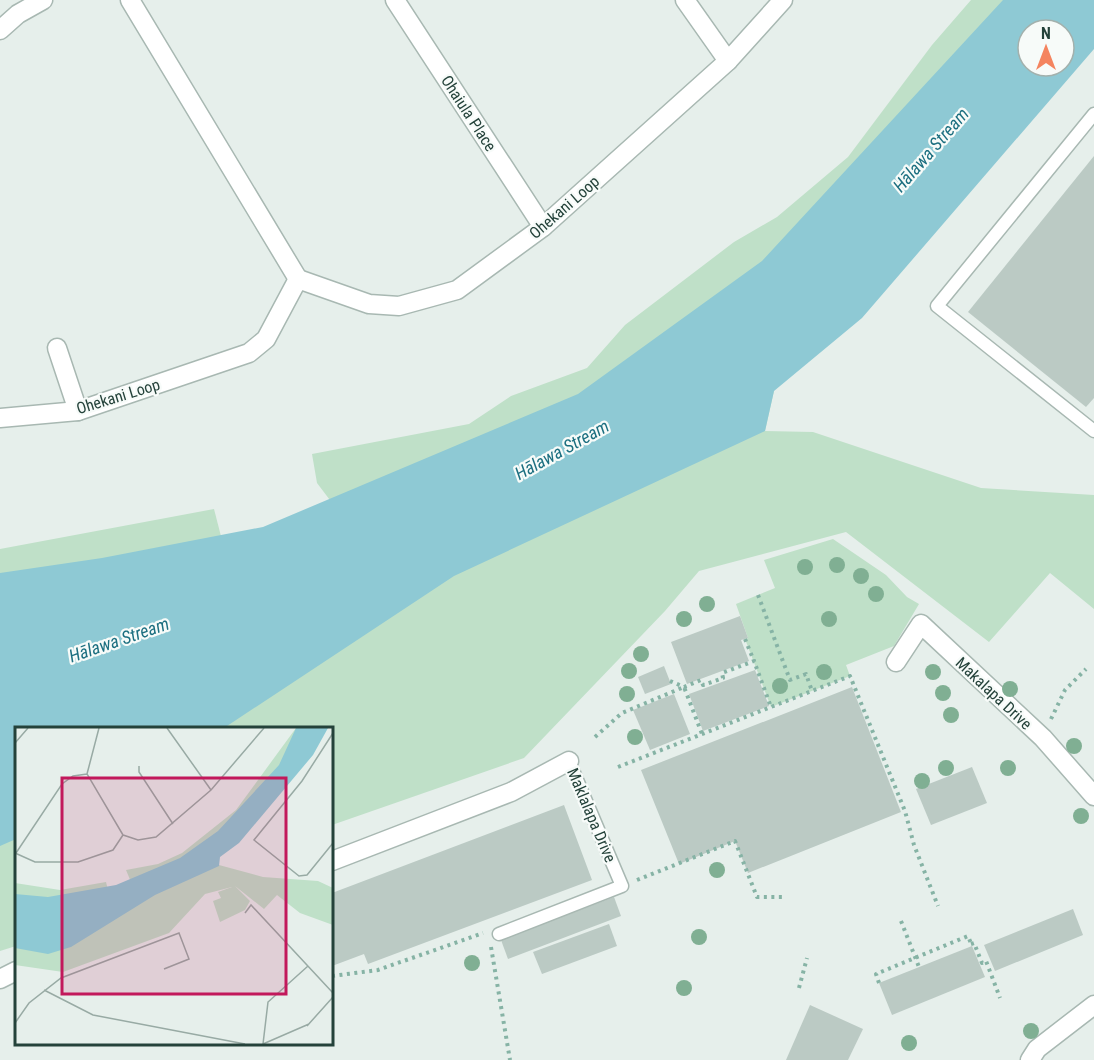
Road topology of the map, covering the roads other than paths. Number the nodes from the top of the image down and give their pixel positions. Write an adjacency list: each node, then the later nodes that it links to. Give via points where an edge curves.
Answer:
1 (43, 0): 6 (street)
2 (130, 0): 10 (street)
3 (395, 0): 9 (street, Ohaiula Place)
4 (685, 0): 7 (street)
5 (783, 0): 7 (street, Ohekani Loop)
6 (0, 30)
7 (728, 61): 9 (street, Ohekani Loop)
8 (1094, 114): 14 (lane, via 937,306)
9 (543, 227): 10 (street, Ohekani Loop, via 457,290 399,306 369,304)
10 (298, 279): 12 (street, Ohekani Loop, via 266,339 249,353)
11 (57, 348): 12 (street)
12 (78, 411): 13 (street, Ohekani Loop)
13 (0, 418)
14 (1094, 431)
15 (896, 662): 17 (street, Makalapa Drive, via 921,624 1038,734)
16 (569, 762): 18 (street, Maklalapa Drive, via 511,792); 19 (lane, Maklalapa Drive, via 622,886)
17 (1094, 796)
18 (333, 861)
19 (493, 933)
20 (15, 972): 21 (street)
21 (0, 979)
22 (1094, 1005): 23 (street, via 1037,1049)
23 (1029, 1060)

